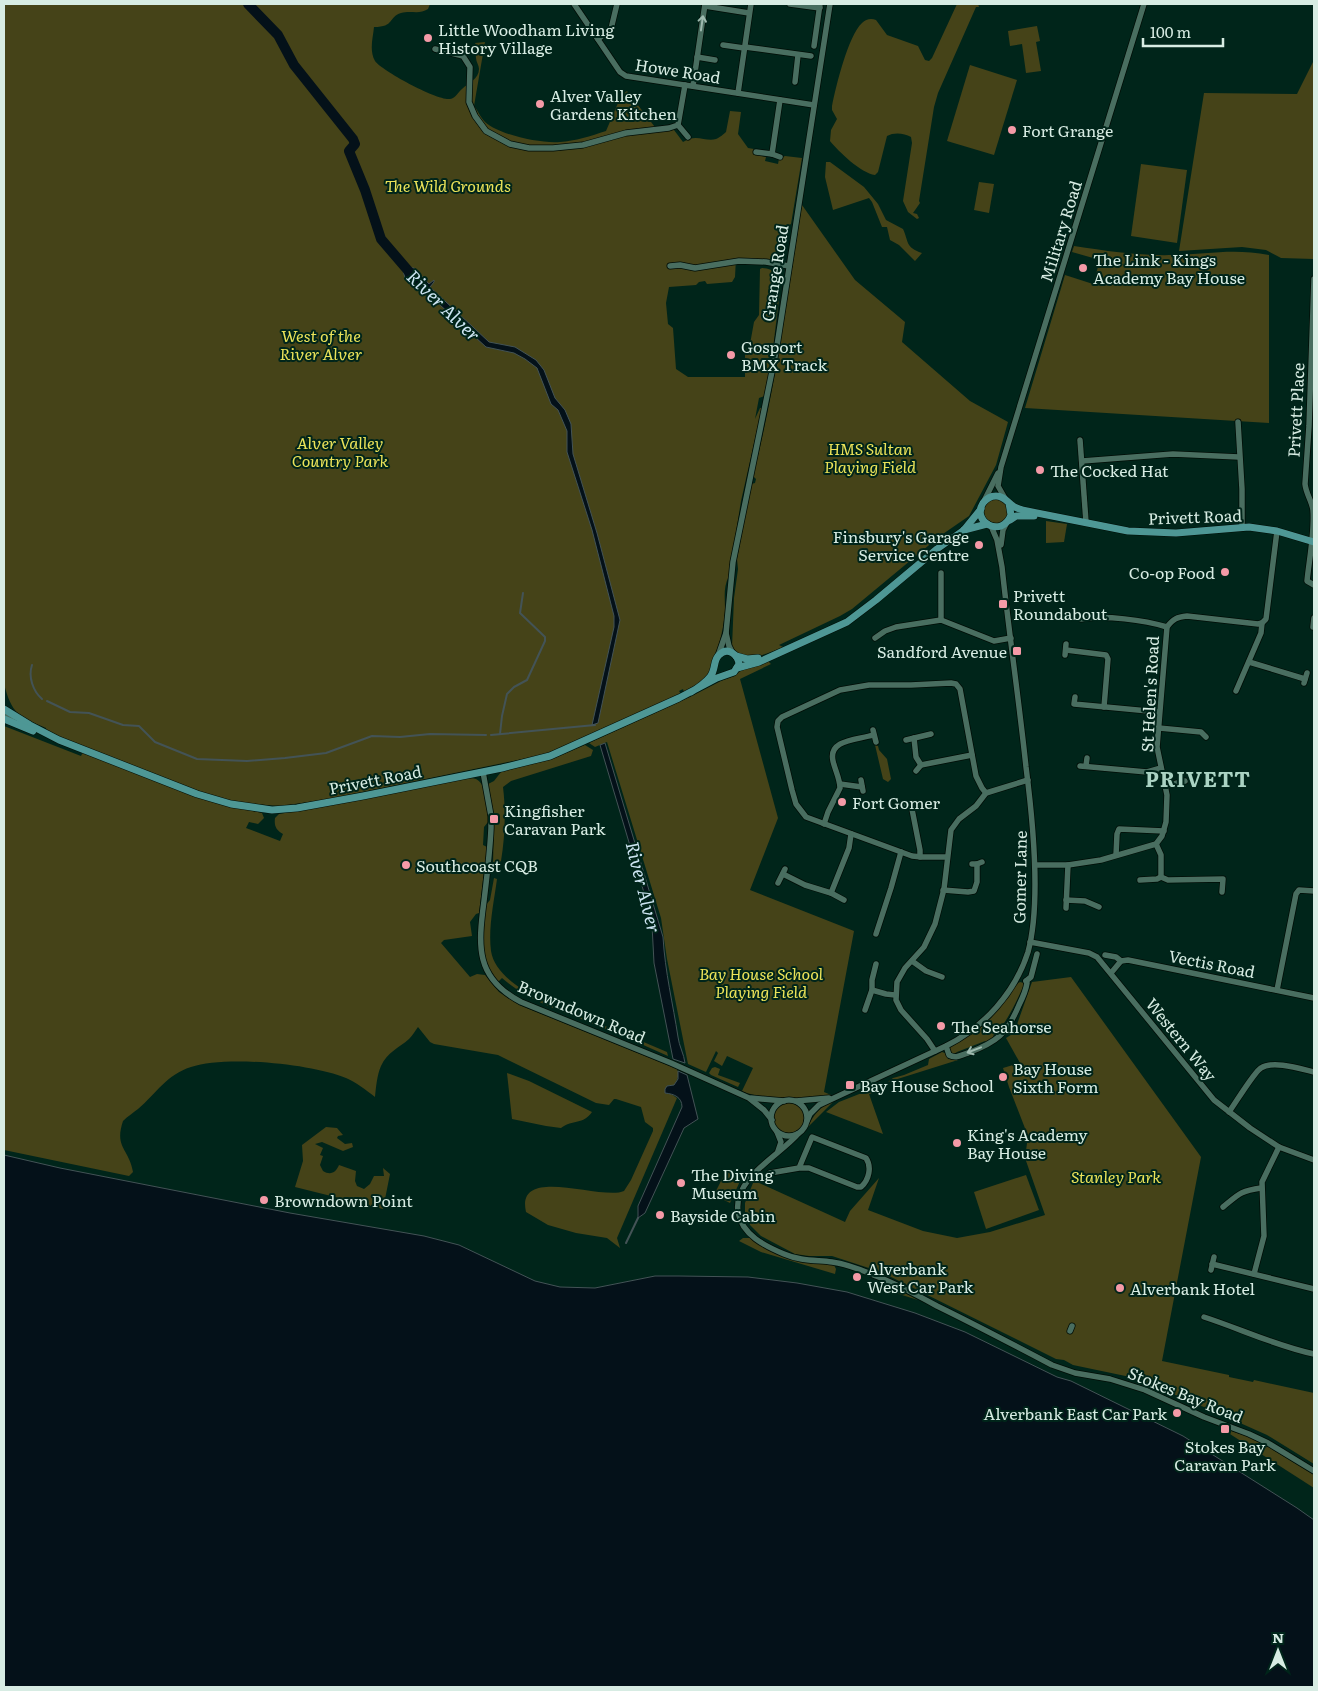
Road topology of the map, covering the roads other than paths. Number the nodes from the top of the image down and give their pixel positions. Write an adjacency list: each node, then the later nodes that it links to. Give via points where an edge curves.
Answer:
1 (574, 4): 10 (street, Howe Road)
2 (616, 4): 10 (street, via 611,29)
3 (751, 4): 9 (street)
4 (790, 4): 8 (street)
5 (830, 4): 24 (street, Grange Road)
6 (1144, 4): 37 (street, Military Road)
7 (705, 5): 9 (street); 17 (street, one-way to 7)
8 (820, 6): 12 (street)
9 (749, 13): 13 (street)
10 (598, 39): 20 (street, Howe Road, via 626,76)
11 (723, 45): 13 (street)
12 (814, 46)
13 (745, 47): 15 (street); 22 (street)
14 (435, 49): 25 (street, via 463,56 470,66 469,102 475,116 486,131 510,144 529,148 583,145 626,133)
15 (798, 55): 16 (street); 19 (street)
16 (811, 56)
17 (697, 57): 18 (street); 21 (street)
18 (716, 60)
19 (795, 82)
20 (685, 85): 21 (street, Howe Road); 25 (street)
21 (693, 86): 22 (street, Howe Road)
22 (738, 93): 23 (street, Howe Road)
23 (780, 100): 24 (street, Howe Road); 28 (street)
24 (814, 105): 31 (street, Grange Road)
25 (678, 125): 26 (street)
26 (688, 137)
27 (756, 152): 28 (street)
28 (772, 154): 29 (street)
29 (780, 157)
30 (670, 266): 31 (street, via 695,268 739,261)
31 (789, 266): 57 (street, Grange Road, via 772,372 737,537)
32 (1314, 279): 47 (street, Privett Place, via 1305,484 1313,511)
33 (1238, 422): 35 (street)
34 (1080, 440): 36 (street)
35 (1240, 457): 36 (street, via 1174,454); 44 (street)
36 (1082, 461): 42 (street)
37 (1001, 467): 38 (street, Military Road, via 998,486); 39 (street, Military Road)
38 (1008, 501): 39 (main road, via 991,497); 40 (main road, Privett Road, via 1019,509); 41 (main road, via 1012,508)
39 (982, 506): 43 (main road, via 983,520); 45 (main road)
40 (1047, 516): 41 (main road, Privett Road, via 1016,516); 42 (main road, Privett Road)
41 (1008, 522): 43 (main road, via 996,527); 48 (street, Gomer Lane, via 1003,530)
42 (1086, 522): 44 (main road, Privett Road, via 1162,534)
43 (989, 525): 45 (main road); 48 (street, Gomer Lane)
44 (1242, 528): 46 (main road, Privett Road)
45 (964, 530): 63 (main road, via 847,622)
46 (1277, 531): 47 (main road, Privett Road); 54 (street, via 1270,599 1266,619)
47 (1313, 541): 50 (street, Privett Place, via 1307,581)
48 (1000, 552): 59 (street, Gomer Lane)
49 (941, 573): 53 (street)
50 (1314, 585)
51 (1314, 618): 55 (street)
52 (1081, 619): 56 (street, via 1151,622)
53 (941, 620): 58 (street, via 896,627); 59 (street, via 994,641)
54 (1262, 623): 56 (street, St Helen's Road, via 1187,616 1177,617); 64 (street)
55 (1314, 624)
56 (1167, 627): 75 (street, St Helen's Road)
57 (726, 633): 61 (street, Grange Road); 62 (street, Grange Road)
58 (875, 638)
59 (1011, 638): 91 (street, Gomer Lane)
60 (1066, 650): 73 (street, via 1106,655 1108,658)
61 (734, 654): 62 (main road, via 726,651); 63 (main road, via 747,659); 66 (main road)
62 (718, 656): 65 (main road)
63 (773, 656): 66 (main road)
64 (1249, 662): 68 (street); 69 (street)
65 (716, 664): 67 (main road, via 720,672); 70 (main road, Privett Road, via 709,679)
66 (738, 668): 67 (main road)
67 (727, 674): 70 (main road, Privett Road)
68 (1305, 679)
69 (1239, 689)
70 (691, 692): 90 (main road, Privett Road, via 555,754)
71 (1074, 697): 73 (street, via 1074,704)
72 (4, 704): 74 (street)
73 (1104, 707): 75 (street)
74 (5, 711): 78 (street); 82 (main road, Privett Road)
75 (1160, 712): 77 (street, St Helen's Road)
76 (4, 720): 78 (main road, Privett Road)
77 (1159, 728): 80 (street, via 1201,732); 88 (street, St Helen's Road, via 1157,747)
78 (27, 729): 82 (main road, Privett Road)
79 (932, 734): 81 (street)
80 (1206, 737)
81 (914, 738): 83 (street); 87 (street, via 916,757)
82 (60, 740): 90 (main road, Privett Road, via 216,800 272,810)
83 (906, 740)
84 (876, 742): 93 (street, via 873,733 837,745 832,759)
85 (972, 755): 87 (street); 96 (street, via 976,776); 98 (street, via 960,689 952,683 840,690 782,717 777,727 796,804 806,817)
86 (1087, 758): 88 (street, via 1083,766 1147,772)
87 (921, 765): 89 (street)
88 (1161, 768): 95 (street, St Helen's Road)
89 (916, 771)
90 (483, 772): 140 (street, Browndown Road, via 491,828 480,948 484,966 495,983 521,1002)
91 (1028, 780): 96 (street); 107 (street, Gomer Lane)
92 (1185, 781): 95 (street)
93 (840, 784): 94 (street); 98 (street)
94 (862, 786)
95 (1166, 786): 99 (street, St Helen's Road)
96 (986, 793): 105 (street, via 954,824)
97 (910, 804): 104 (street)
98 (824, 824): 100 (street)
99 (1164, 831): 101 (street, St Helen's Road); 103 (street, via 1120,829)
100 (851, 834): 102 (street); 115 (street, via 849,848)
101 (1156, 844): 103 (street); 109 (street, via 1162,855)
102 (901, 852): 104 (street); 120 (street, via 884,920)
103 (1116, 855): 108 (street)
104 (920, 857): 105 (street)
105 (947, 857): 112 (street)
106 (977, 863): 112 (street, via 974,891)
107 (1035, 865): 108 (street); 121 (street, Gomer Lane)
108 (1068, 865): 117 (street)
109 (1162, 877): 110 (street); 114 (street, via 1168,880 1223,878)
110 (1140, 881)
111 (778, 883): 115 (street, via 784,872 805,885)
112 (943, 890): 124 (street, via 933,930)
113 (1314, 891): 132 (street, via 1299,890 1296,894)
114 (1222, 892)
115 (831, 893): 116 (street)
116 (844, 900)
117 (1066, 900): 118 (street, via 1085,901); 119 (street)
118 (1099, 907)
119 (1066, 908)
120 (876, 934)
121 (1030, 942): 127 (street, Western Way, via 1089,952); 129 (street, Gomer Lane)
122 (1037, 954): 130 (street, via 1031,977)
123 (1105, 955): 125 (street, Vectis Road)
124 (912, 961): 128 (street); 133 (street, via 900,974)
125 (1121, 961): 127 (street); 132 (street, Vectis Road)
126 (876, 964): 131 (street)
127 (1111, 973): 143 (street, Western Way, via 1202,1086)
128 (942, 977)
129 (1018, 977): 130 (street); 136 (street, Gomer Lane, via 988,1018)
130 (1026, 981): 136 (street, one-way to 136, via 1014,1016 998,1038 956,1057 950,1055)
131 (872, 990): 133 (street); 135 (street)
132 (1277, 990): 134 (street, Vectis Road)
133 (895, 995): 137 (street, via 901,1010)
134 (1314, 998)
135 (865, 1010)
136 (946, 1046): 137 (street, Gomer Lane)
137 (935, 1051): 139 (street, Gomer Lane)
138 (1314, 1072): 143 (street, via 1271,1064 1260,1068)
139 (834, 1097): 142 (street); 145 (street, Stokes Bay Road, via 814,1109)
140 (749, 1098): 141 (street, Browndown Road); 144 (street, Browndown Road)
141 (784, 1101): 142 (street); 144 (street, via 776,1106)
142 (794, 1101): 145 (street, via 803,1106)
143 (1229, 1112): 148 (street, Western Way)
144 (772, 1120): 146 (street)
145 (807, 1121): 147 (street, Stokes Bay Road)
146 (777, 1130): 147 (street, via 787,1136); 149 (street, via 781,1142)
147 (798, 1134): 149 (street, Stokes Bay Road)
148 (1279, 1147): 150 (street, Western Way); 153 (street)
149 (777, 1153): 152 (street, Stokes Bay Road)
150 (1314, 1160)
151 (799, 1168): 151 (street, via 812,1137 866,1158 870,1163 870,1171 861,1187 809,1168); 152 (street, via 770,1173 764,1179)
152 (753, 1174): 162 (street, Stokes Bay Road, via 739,1200 739,1217 746,1231 772,1248 798,1259 833,1262 877,1276 1058,1368 1145,1390 1250,1434)
153 (1261, 1188): 154 (street, via 1242,1191); 158 (street, via 1264,1236)
154 (1229, 1202): 155 (street); 156 (street)
155 (1223, 1206)
156 (1235, 1208)
157 (1214, 1257): 158 (street, via 1212,1267)
158 (1254, 1274): 159 (street)
159 (1314, 1288)
160 (1204, 1317): 161 (street, via 1286,1348)
161 (1314, 1354)
162 (1314, 1471)

